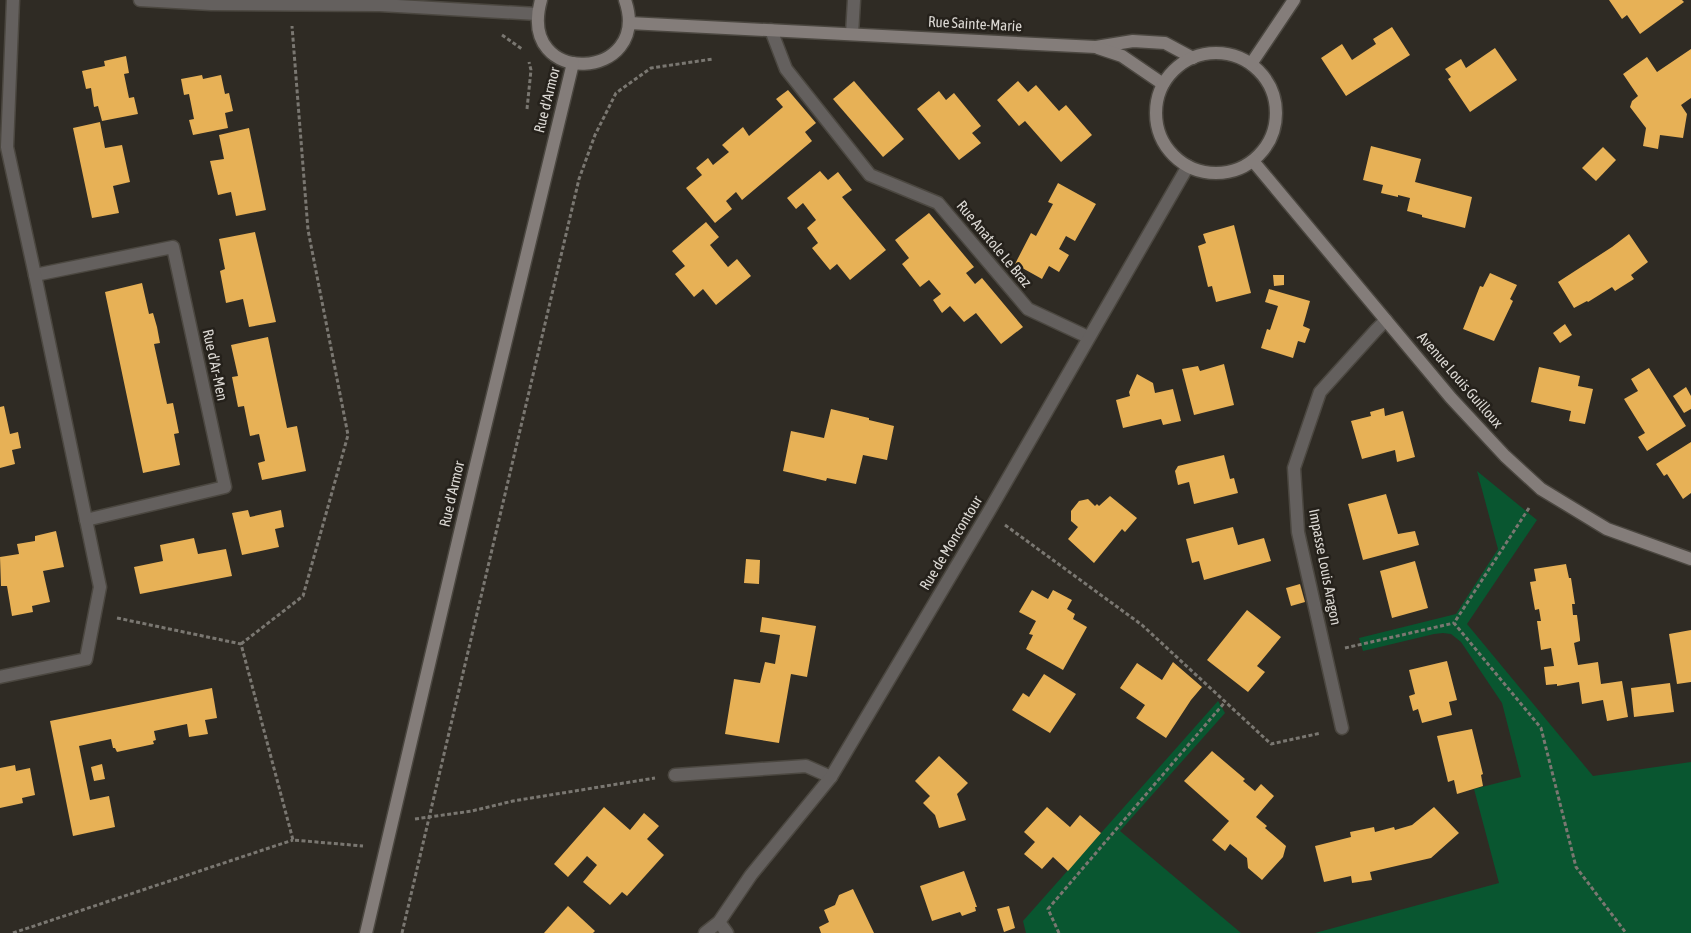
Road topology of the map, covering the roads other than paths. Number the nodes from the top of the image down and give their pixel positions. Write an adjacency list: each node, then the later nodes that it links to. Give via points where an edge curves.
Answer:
1 (13, 0): 18 (street, via 7,147)
2 (140, 0): 7 (street, via 211,4 380,5)
3 (541, 0): 7 (main road)
4 (625, 0): 8 (main road)
5 (854, 0): 10 (street)
6 (1294, 0): 14 (main road)
7 (537, 14): 13 (main road, via 542,40 550,51)
8 (629, 23): 9 (main road, Rue Sainte-Marie); 13 (main road, via 625,38 604,60)
9 (771, 30): 10 (main road, Rue Sainte-Marie); 20 (street, Rue Anatole Le Braz, via 786,69 870,175 938,204 1028,309)
10 (852, 34): 11 (main road, Rue Sainte-Marie)
11 (1096, 47): 12 (main road, Rue Sainte-Marie, via 1133,42 1165,43); 15 (main road, Rue Sainte-Marie, via 1122,56)
12 (1193, 58): 14 (main road, via 1213,53 1233,56); 15 (main road, via 1176,68)
13 (573, 64): 28 (main road, Rue d'Armor)
14 (1251, 64): 16 (main road, via 1264,77 1276,112 1274,130)
15 (1163, 84): 17 (main road, via 1157,102 1157,121 1162,139 1173,155)
16 (1253, 161): 17 (main road, via 1221,173 1204,172); 19 (main road, Avenue Louis Guilloux)
17 (1188, 166): 20 (street, Rue de Moncontour)
18 (35, 275): 21 (street); 21 (street, Rue d'Ar-Men, via 173,247 225,486)
19 (1386, 320): 22 (main road, Avenue Louis Guilloux, via 1451,398 1541,489 1607,529); 24 (street, Impasse Louis Aragon, via 1320,392 1294,468 1298,532)
20 (1088, 337): 26 (street, Rue de Moncontour, via 988,513)
21 (86, 520): 23 (street, via 100,587 86,659)
22 (1691, 559)
23 (0, 677)
24 (1342, 728)
25 (675, 775): 26 (street, via 806,766)
26 (830, 777): 27 (street, Rue de Moncontour, via 751,875)
27 (719, 922): 29 (street, Rue de Moncontour); 30 (street)
28 (366, 933)
29 (705, 933)
30 (727, 933)

